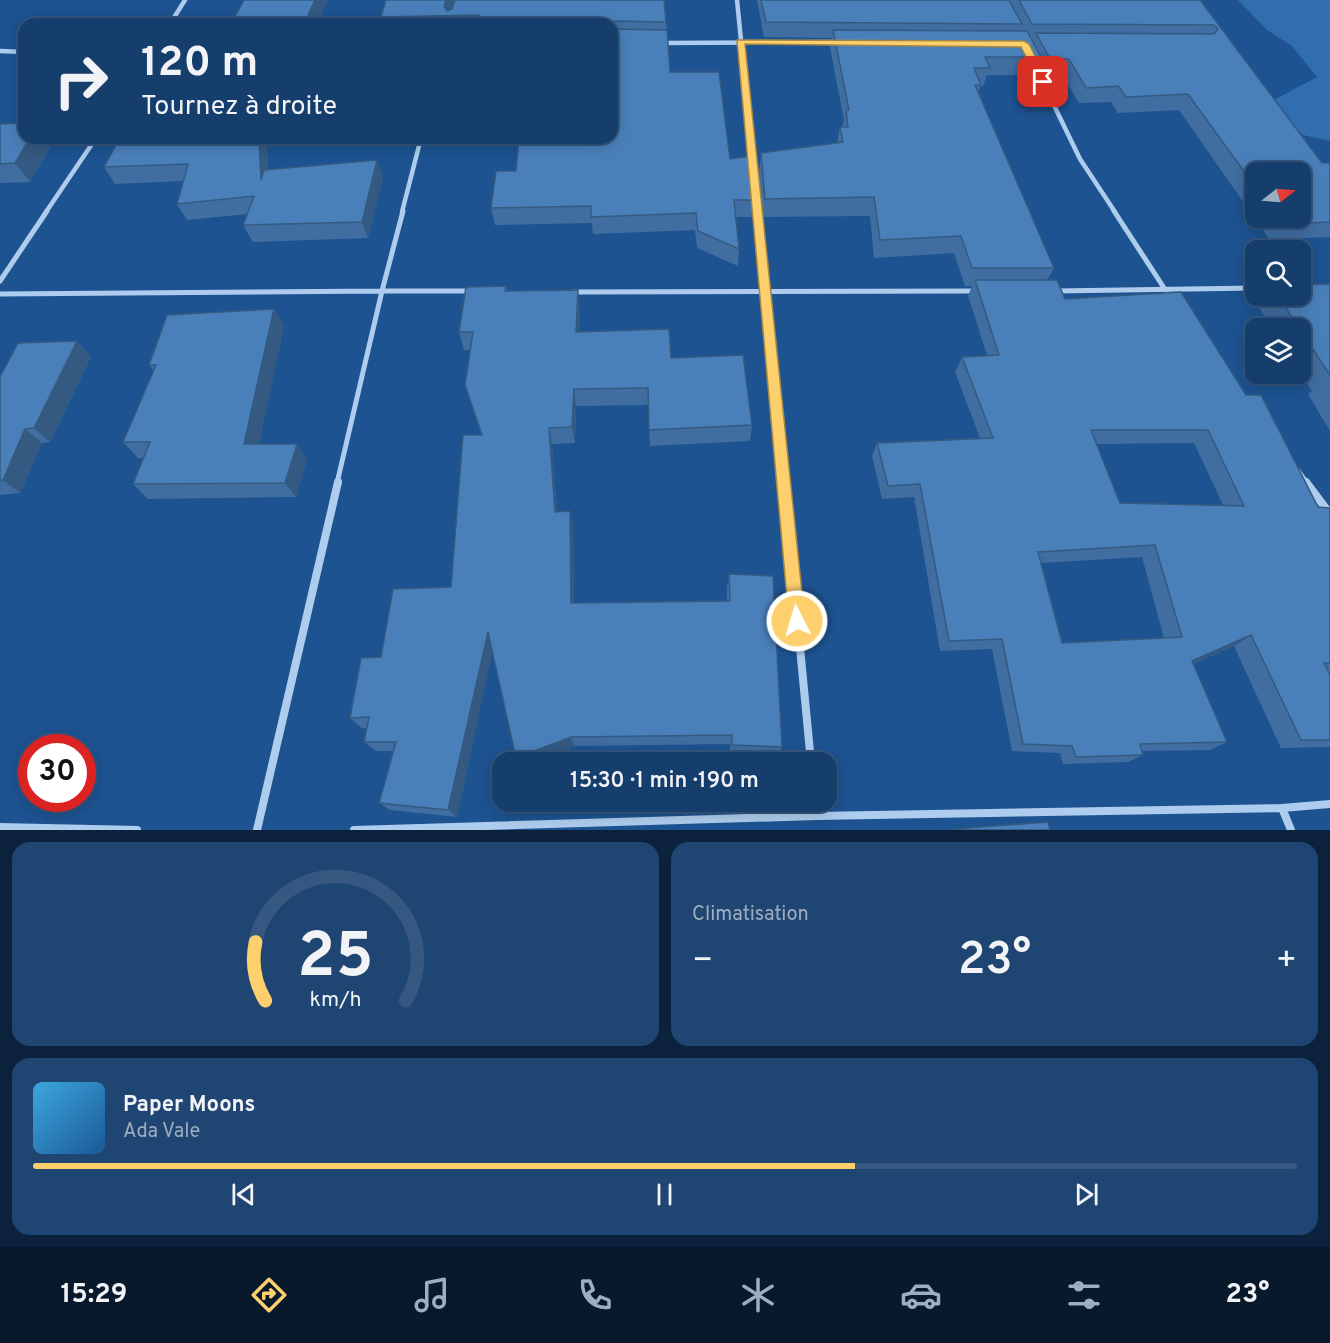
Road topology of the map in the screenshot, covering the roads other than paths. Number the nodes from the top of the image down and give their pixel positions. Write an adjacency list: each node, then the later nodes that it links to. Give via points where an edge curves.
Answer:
1 (184, 0): 3 (street)
2 (737, 0): 4 (street)
3 (174, 18)
4 (740, 42): 5 (street); 6 (street); 20 (street)
5 (847, 42)
6 (647, 43)
7 (0, 51): 8 (street)
8 (18, 52)
9 (1029, 54): 14 (street, via 1080,159)
10 (92, 144): 12 (street)
11 (419, 144): 15 (street)
12 (0, 281)
13 (1245, 288): 14 (street)
14 (1166, 290): 18 (street); 22 (street)
15 (382, 291): 16 (street); 21 (street); 32 (street)
16 (477, 291)
17 (989, 291): 20 (street)
18 (1048, 291)
19 (561, 292): 20 (street)
20 (765, 293): 25 (street)
21 (0, 294)
22 (1173, 300)
23 (1296, 468): 24 (street)
24 (1330, 514)
25 (810, 752)
26 (1330, 804): 27 (street)
27 (1282, 808): 29 (street); 34 (street)
28 (816, 812): 29 (street)
29 (816, 816): 33 (street)
30 (0, 826): 31 (street)
31 (137, 830)
32 (257, 830)
33 (354, 830)
34 (1291, 830)

